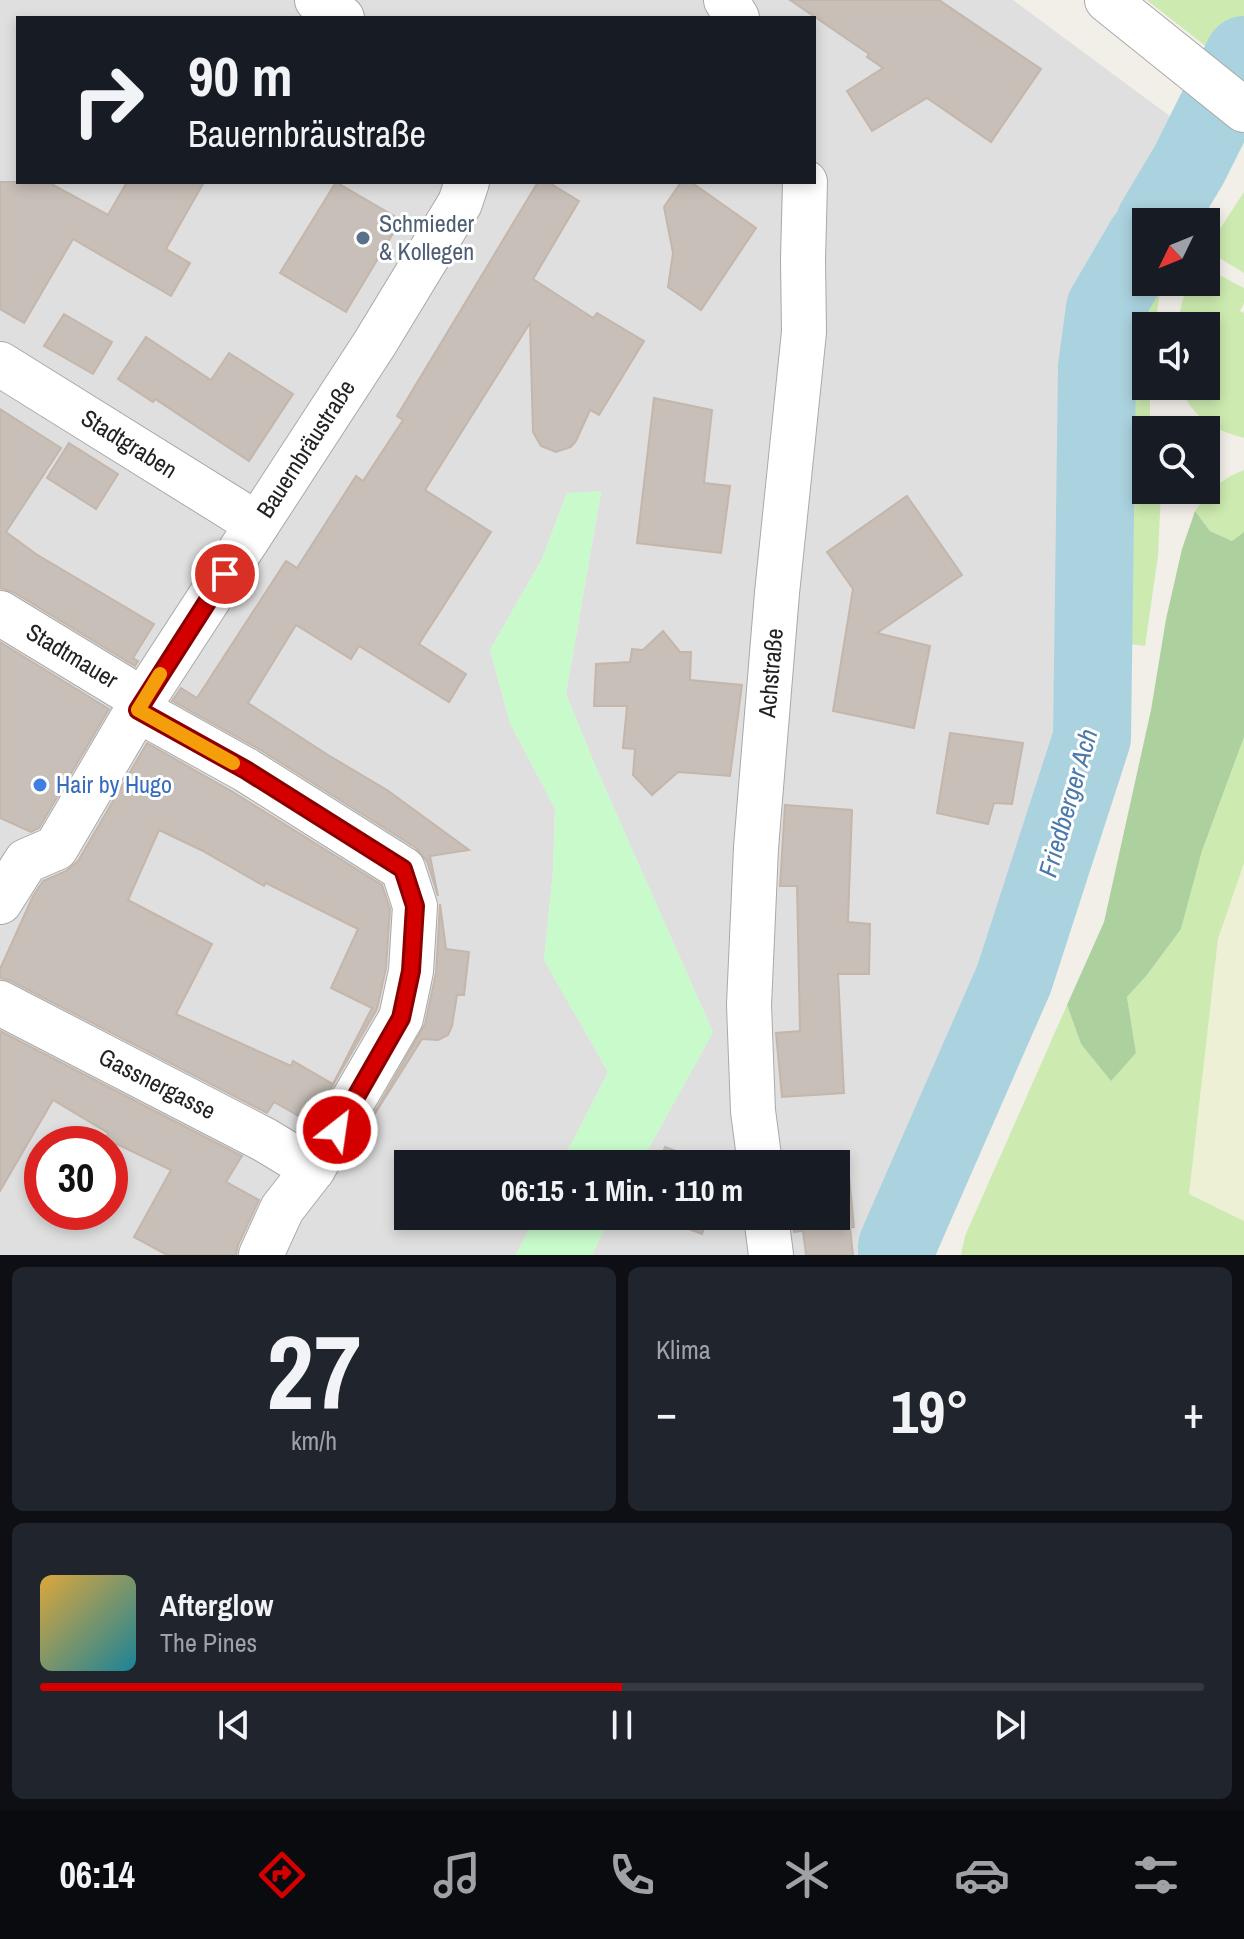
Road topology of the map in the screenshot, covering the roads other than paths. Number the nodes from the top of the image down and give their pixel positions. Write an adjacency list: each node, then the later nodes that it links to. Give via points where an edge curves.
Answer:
1 (317, 0): 3 (street)
2 (1107, 0): 4 (street)
3 (339, 16)
4 (1244, 110)
5 (466, 184): 8 (street, Bauernbräustraße, via 390,318)
6 (805, 184): 14 (street, Achstraße, via 804,332 755,864 749,1005)
7 (0, 364): 8 (street, Stadtgraben)
8 (257, 524): 10 (street, Bauernbräustraße)
9 (0, 613): 10 (street, Stadtmauer)
10 (141, 705): 11 (street, Bauernbräustraße, via 56,848); 15 (street, Stadtmauer, via 403,869 415,906 411,971 401,1018)
11 (13, 854): 12 (street, Bauernbräustraße)
12 (0, 902)
13 (0, 1003): 15 (street, Gassnergasse)
14 (758, 1150)
15 (313, 1169): 17 (street, Stadtmauer, via 282,1209)
16 (768, 1230): 18 (street)
17 (261, 1255)
18 (771, 1255)

